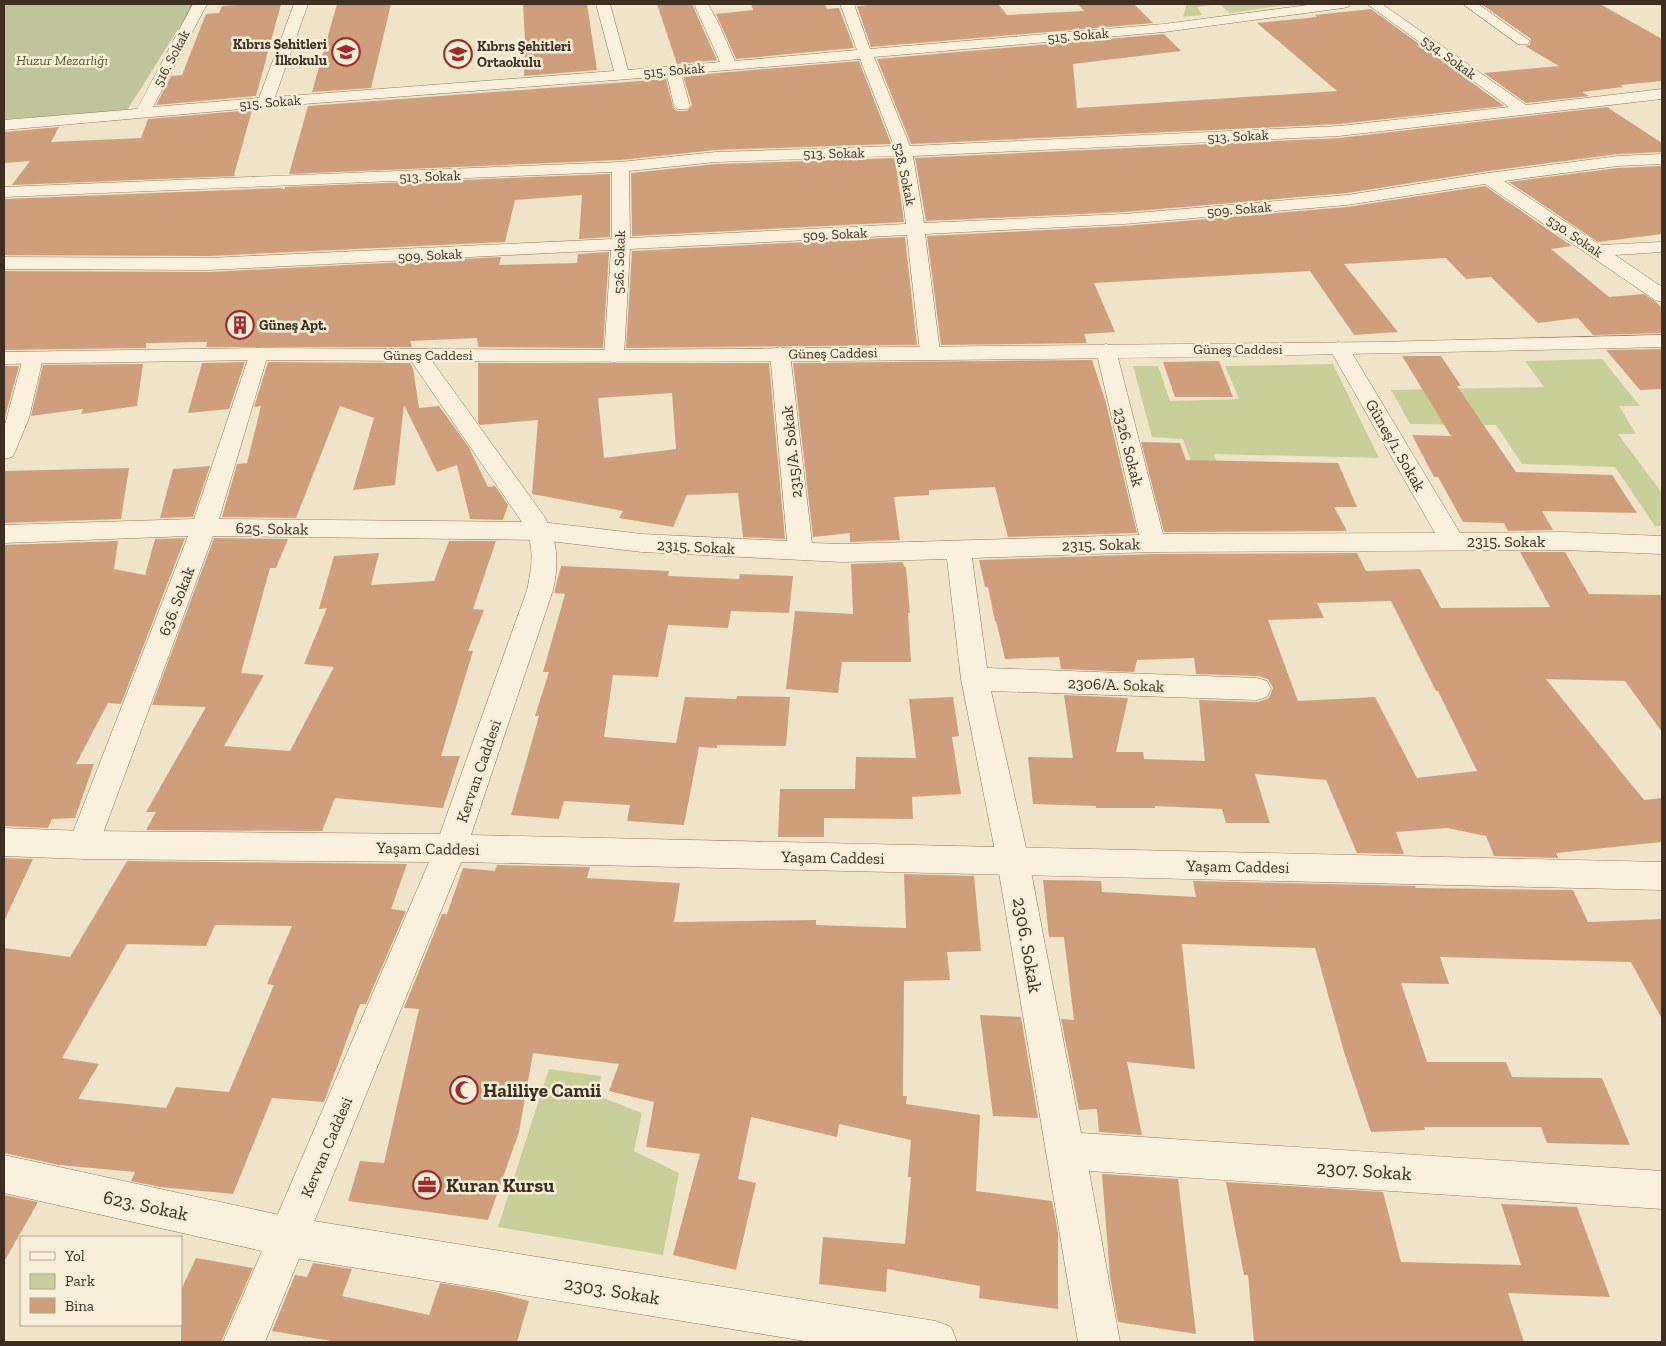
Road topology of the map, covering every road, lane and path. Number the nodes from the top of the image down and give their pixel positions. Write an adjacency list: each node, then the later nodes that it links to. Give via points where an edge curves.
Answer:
1 (200, 4): 20 (street, 516. Sokak)
2 (301, 4): 17 (street)
3 (602, 4): 15 (street)
4 (701, 4): 13 (street)
5 (848, 4): 12 (street, 528. Sokak)
6 (1343, 4): 10 (street, 515. Sokak)
7 (1374, 4): 19 (street, 534. Sokak)
8 (1470, 4): 11 (street)
9 (1163, 12): 10 (street)
10 (1164, 28): 12 (street, 515. Sokak)
11 (1524, 41)
12 (865, 54): 13 (street, 515. Sokak); 22 (street, 528. Sokak)
13 (729, 65): 14 (street, 515. Sokak)
14 (673, 70): 15 (street, 515. Sokak); 18 (street)
15 (622, 75): 17 (street, 515. Sokak)
16 (1662, 94): 19 (street, 513. Sokak)
17 (266, 102): 20 (street, 515. Sokak)
18 (682, 106)
19 (1523, 110): 22 (street, 513. Sokak, via 1339,131)
20 (142, 113): 21 (street, 515. Sokak)
21 (4, 124)
22 (904, 151): 24 (street, 513. Sokak, via 716,156); 27 (street, 528. Sokak)
23 (1662, 159): 25 (street, 509. Sokak, via 1618,161)
24 (620, 167): 26 (street, 513. Sokak); 28 (street, 526. Sokak)
25 (1488, 178): 27 (street, 509. Sokak, via 1338,200 1124,219); 30 (street, 530. Sokak)
26 (4, 192)
27 (915, 229): 28 (street, 509. Sokak); 36 (street, 528. Sokak)
28 (621, 246): 31 (street, 509. Sokak, via 209,264); 40 (street, 526. Sokak)
29 (1662, 246): 30 (street)
30 (1597, 251): 32 (street, 530. Sokak)
31 (4, 263)
32 (1662, 296)
33 (1662, 341): 34 (street, Güneş Caddesi)
34 (1339, 348): 35 (street, Güneş Caddesi); 47 (street, Güneş/1. Sokak)
35 (1106, 350): 36 (street, Güneş Caddesi); 48 (street, 2326. Sokak)
36 (930, 352): 37 (street, Güneş Caddesi)
37 (780, 353): 40 (street, Güneş Caddesi); 51 (street, 2315/A. Sokak)
38 (258, 354): 39 (street, Güneş Caddesi); 42 (street, Güneş Caddesi); 44 (street, 636. Sokak)
39 (417, 355): 40 (street, Güneş Caddesi); 45 (street, Kervan Caddesi)
40 (614, 356)
41 (4, 358): 42 (street, Güneş Caddesi)
42 (33, 358): 43 (street, via 24,402)
43 (4, 452)
44 (204, 527): 45 (street, 625. Sokak); 46 (street, 625. Sokak); 55 (street, 636. Sokak)
45 (540, 531): 51 (street, 2315. Sokak, via 642,543); 56 (street, Kervan Caddesi, via 546,564 540,590)
46 (4, 534)
47 (1452, 541): 48 (street, 2315. Sokak); 49 (street, 2315. Sokak)
48 (1153, 543): 50 (street, 2315. Sokak)
49 (1662, 545)
50 (958, 548): 51 (street, 2315. Sokak); 52 (street, 2306. Sokak)
51 (800, 551)
52 (975, 679): 53 (street, 2306/A. Sokak); 57 (street, 2306. Sokak)
53 (1257, 689)
54 (4, 842): 55 (street, Yaşam Caddesi)
55 (84, 846): 56 (street, Yaşam Caddesi)
56 (451, 848): 57 (street, Yaşam Caddesi); 62 (street, Kervan Caddesi)
57 (1013, 861): 58 (street, Yaşam Caddesi); 59 (street, 2306. Sokak)
58 (1662, 876)
59 (1066, 1151): 61 (street, 2307. Sokak); 65 (street, 2306. Sokak)
60 (4, 1174): 62 (street, 623. Sokak)
61 (1662, 1190)
62 (289, 1237): 63 (street, Kervan Caddesi); 64 (street, 2303. Sokak)
63 (244, 1342)
64 (936, 1342)
65 (1099, 1342)

